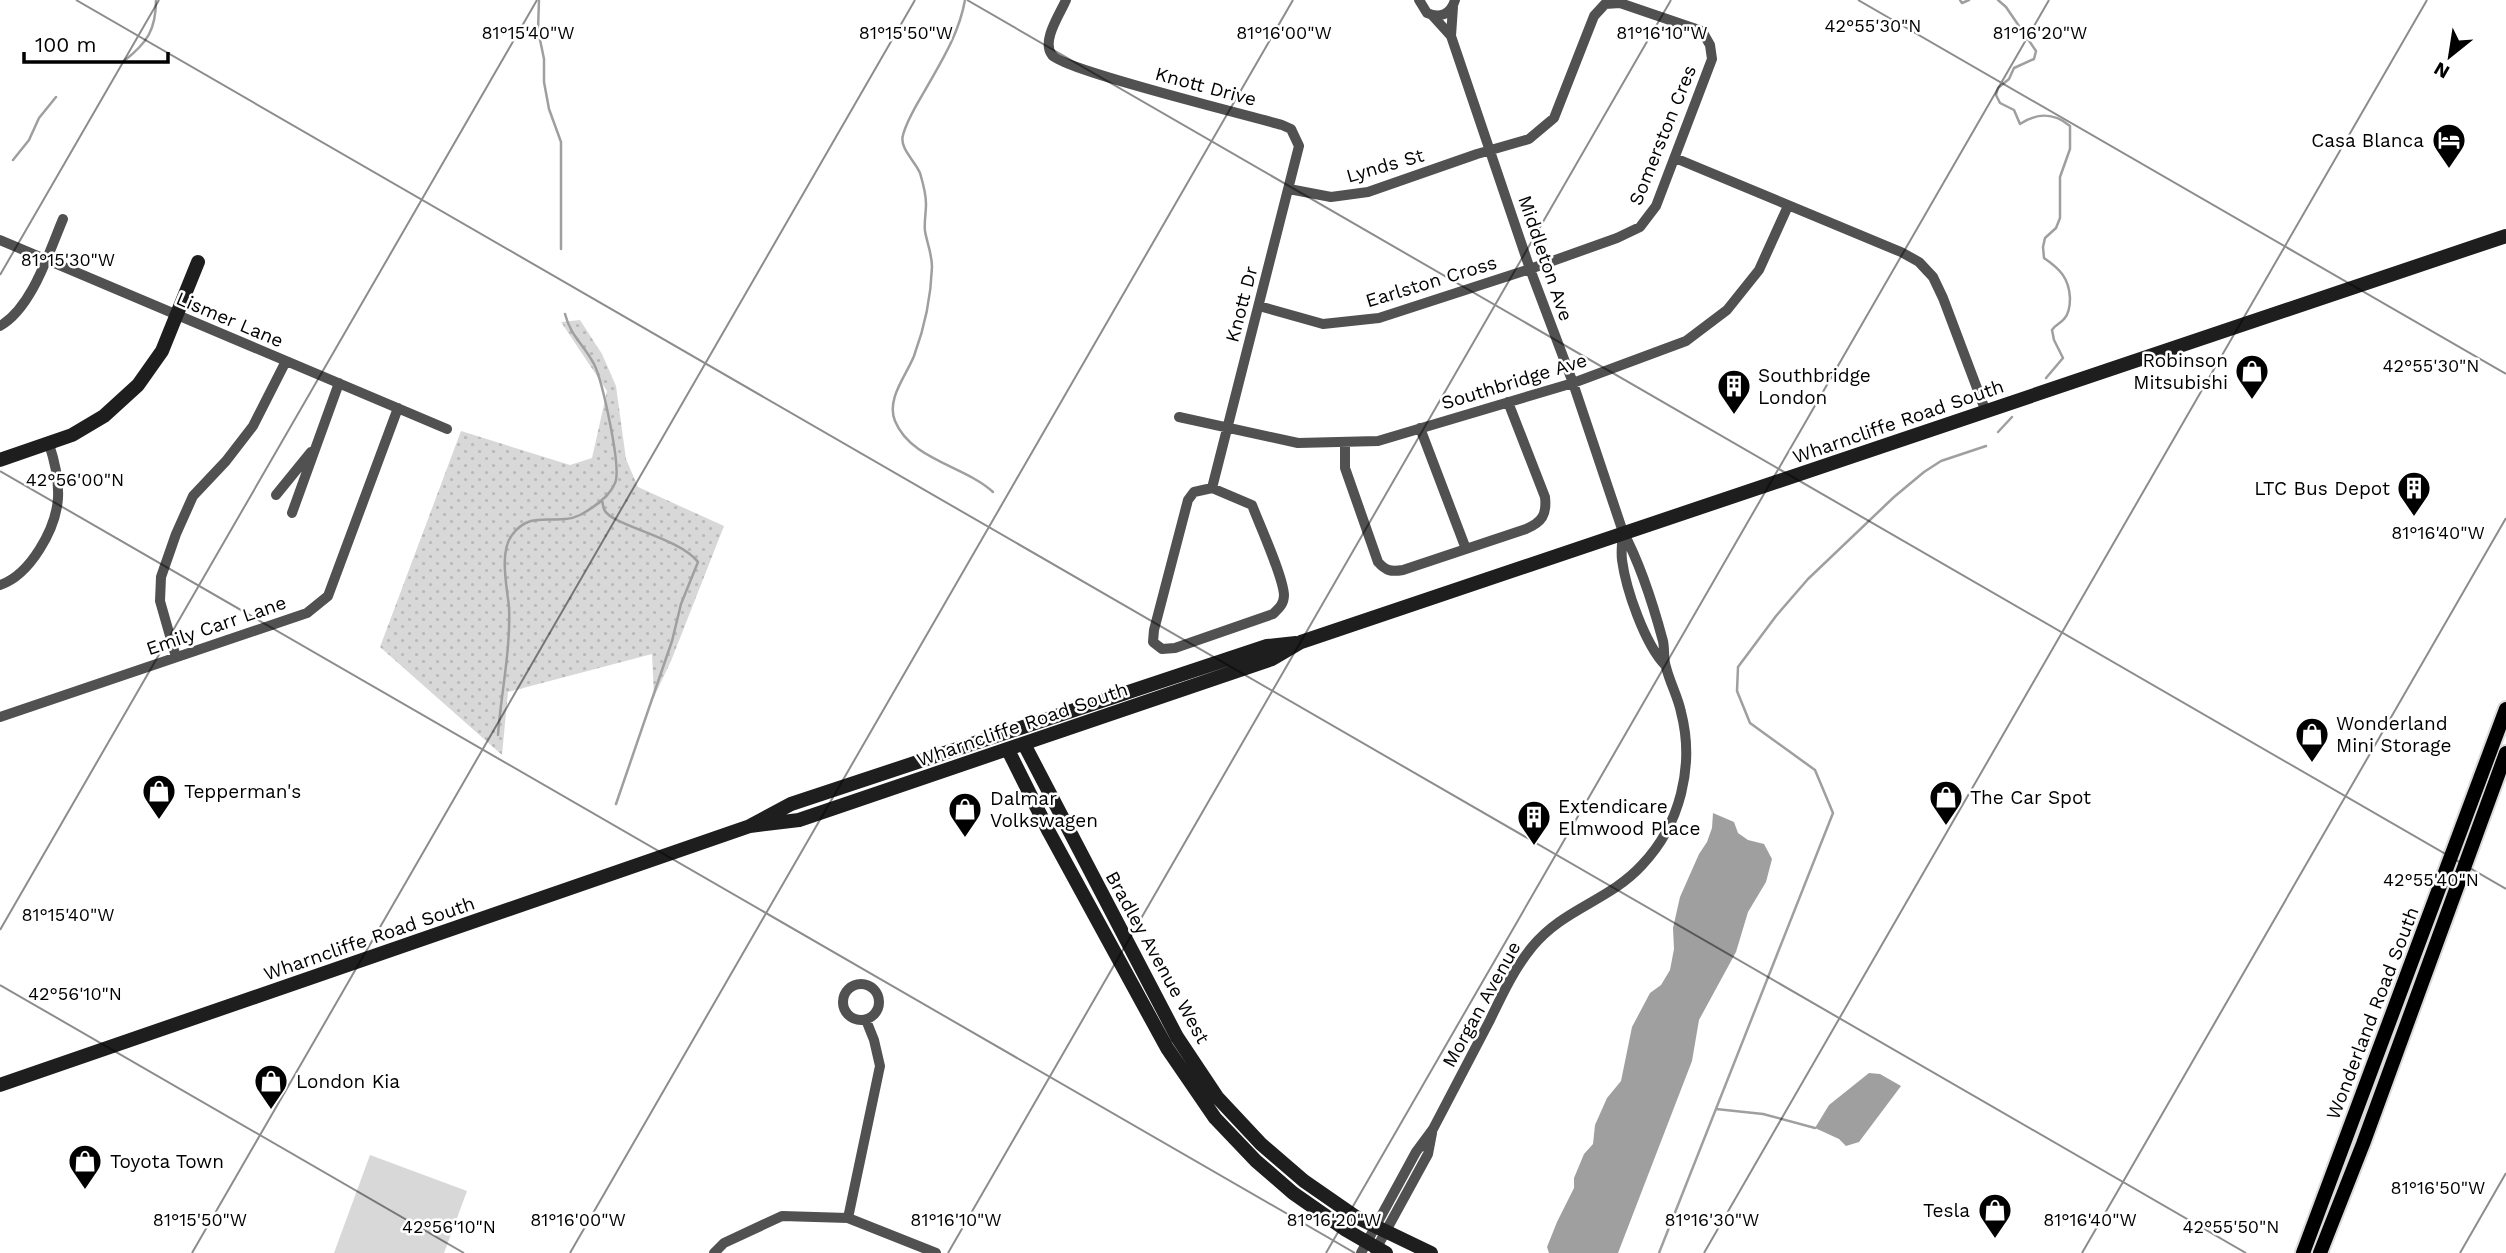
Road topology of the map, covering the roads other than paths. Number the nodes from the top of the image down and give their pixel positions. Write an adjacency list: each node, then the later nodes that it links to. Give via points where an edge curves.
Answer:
1 (1066, 0): 8 (street, Knott Drive, via 1049,39 1052,57 1291,129 1299,146)
2 (1419, 0): 4 (street)
3 (1455, 2): 4 (street, via 1441,16); 5 (street)
4 (1432, 15): 5 (street)
5 (1451, 36): 6 (street, Middleton Ave)
6 (1489, 150): 7 (street, Somerston Cres, via 1529,139 1554,118 1594,16 1605,4 1620,2 1702,31 1710,45 1712,59); 8 (street, Lynds St, via 1368,192 1331,197); 15 (street, Middleton Ave)
7 (1675, 158): 9 (street); 15 (street, Somerston Cres, via 1656,206 1640,227)
8 (1289, 189): 16 (street, Knott Dr)
9 (1788, 206): 21 (street, Southbridge Ave, via 1759,270 1727,310 1686,341); 24 (street, via 1919,262 1943,298)
10 (63, 219): 13 (street)
11 (2506, 236): 24 (main road, Wharncliffe Road South)
12 (0, 240): 13 (street, Lismer Lane)
13 (46, 259): 17 (street, Lismer Lane); 18 (street, via 32,291 12,319)
14 (198, 262): 17 (main road)
15 (1530, 269): 16 (street, Earlston Cross, via 1379,318 1323,324); 21 (street, Middleton Ave)
16 (1259, 306): 28 (street, Knott Dr)
17 (176, 315): 19 (street, Lismer Lane); 30 (main road, via 162,351 138,385 104,416)
18 (0, 326)
19 (286, 361): 20 (street, Lismer Lane); 40 (street, via 253,426 193,496 176,534 161,577 160,601)
20 (339, 383): 23 (street, Lismer Lane); 31 (street)
21 (1573, 383): 22 (street, Southbridge Ave); 36 (street, Middleton Ave)
22 (1508, 402): 26 (street, Southbridge Ave); 37 (street, via 1546,510 1536,524)
23 (398, 408): 27 (street, Lismer Lane); 40 (street, Emily Carr Lane, via 328,596 307,613)
24 (1986, 412): 36 (main road, Wharncliffe Road South)
25 (1179, 417): 28 (street, Southbridge Ave)
26 (1420, 428): 29 (street, Southbridge Ave, via 1378,441); 37 (street)
27 (447, 429)
28 (1227, 429): 29 (street, Southbridge Ave, via 1298,443); 33 (street, Knott Dr)
29 (1345, 442): 37 (street, via 1349,482 1384,569 1403,570)
30 (49, 444): 32 (main road); 38 (street, via 58,477 54,516 33,561)
31 (316, 446): 34 (street); 35 (street)
32 (0, 460)
33 (1212, 488): 33 (street, via 1195,492 1188,500 1154,630 1153,642 1161,649 1273,614 1282,606 1280,579 1252,505)
34 (276, 495)
35 (292, 513)
36 (1623, 532): 39 (main road, Wharncliffe Road South); 41 (street, Morgan Avenue, via 1658,624); 41 (street, Morgan Avenue, via 1622,559 1636,609 1654,654)
37 (1466, 549)
38 (0, 585)
39 (1301, 642): 44 (main road, Wharncliffe Road South, via 1272,659); 47 (main road, Wharncliffe Road South, via 1267,646 996,735 792,804)
40 (176, 657): 43 (street, Emily Carr Lane)
41 (1665, 666): 51 (street, Morgan Avenue, via 1682,714 1686,751 1682,789 1670,825 1632,875 1561,919 1531,948 1433,1129 1428,1154)
42 (2506, 709): 56 (main road, Wonderland Road South)
43 (0, 717)
44 (1024, 744): 45 (main road, Wharncliffe Road South); 51 (main road, Bradley Avenue West, via 1177,1037 1217,1097 1304,1181)
45 (1008, 750): 47 (main road, Wharncliffe Road South, via 799,820); 52 (main road, Bradley Avenue West, via 1167,1048 1216,1118 1293,1194)
46 (2506, 753): 57 (main road, Wonderland Road South)
47 (750, 826): 49 (main road, Wharncliffe Road South)
48 (866, 1020): 50 (street, via 880,1066)
49 (0, 1085)
50 (848, 1218): 53 (street); 54 (street, via 782,1216 724,1243)
51 (1380, 1229): 52 (street, Morgan Avenue); 55 (main road, Bradley Avenue West)
52 (1373, 1250)
53 (934, 1252)
54 (715, 1253)
55 (1431, 1253)
56 (2303, 1253)
57 (2320, 1253)

